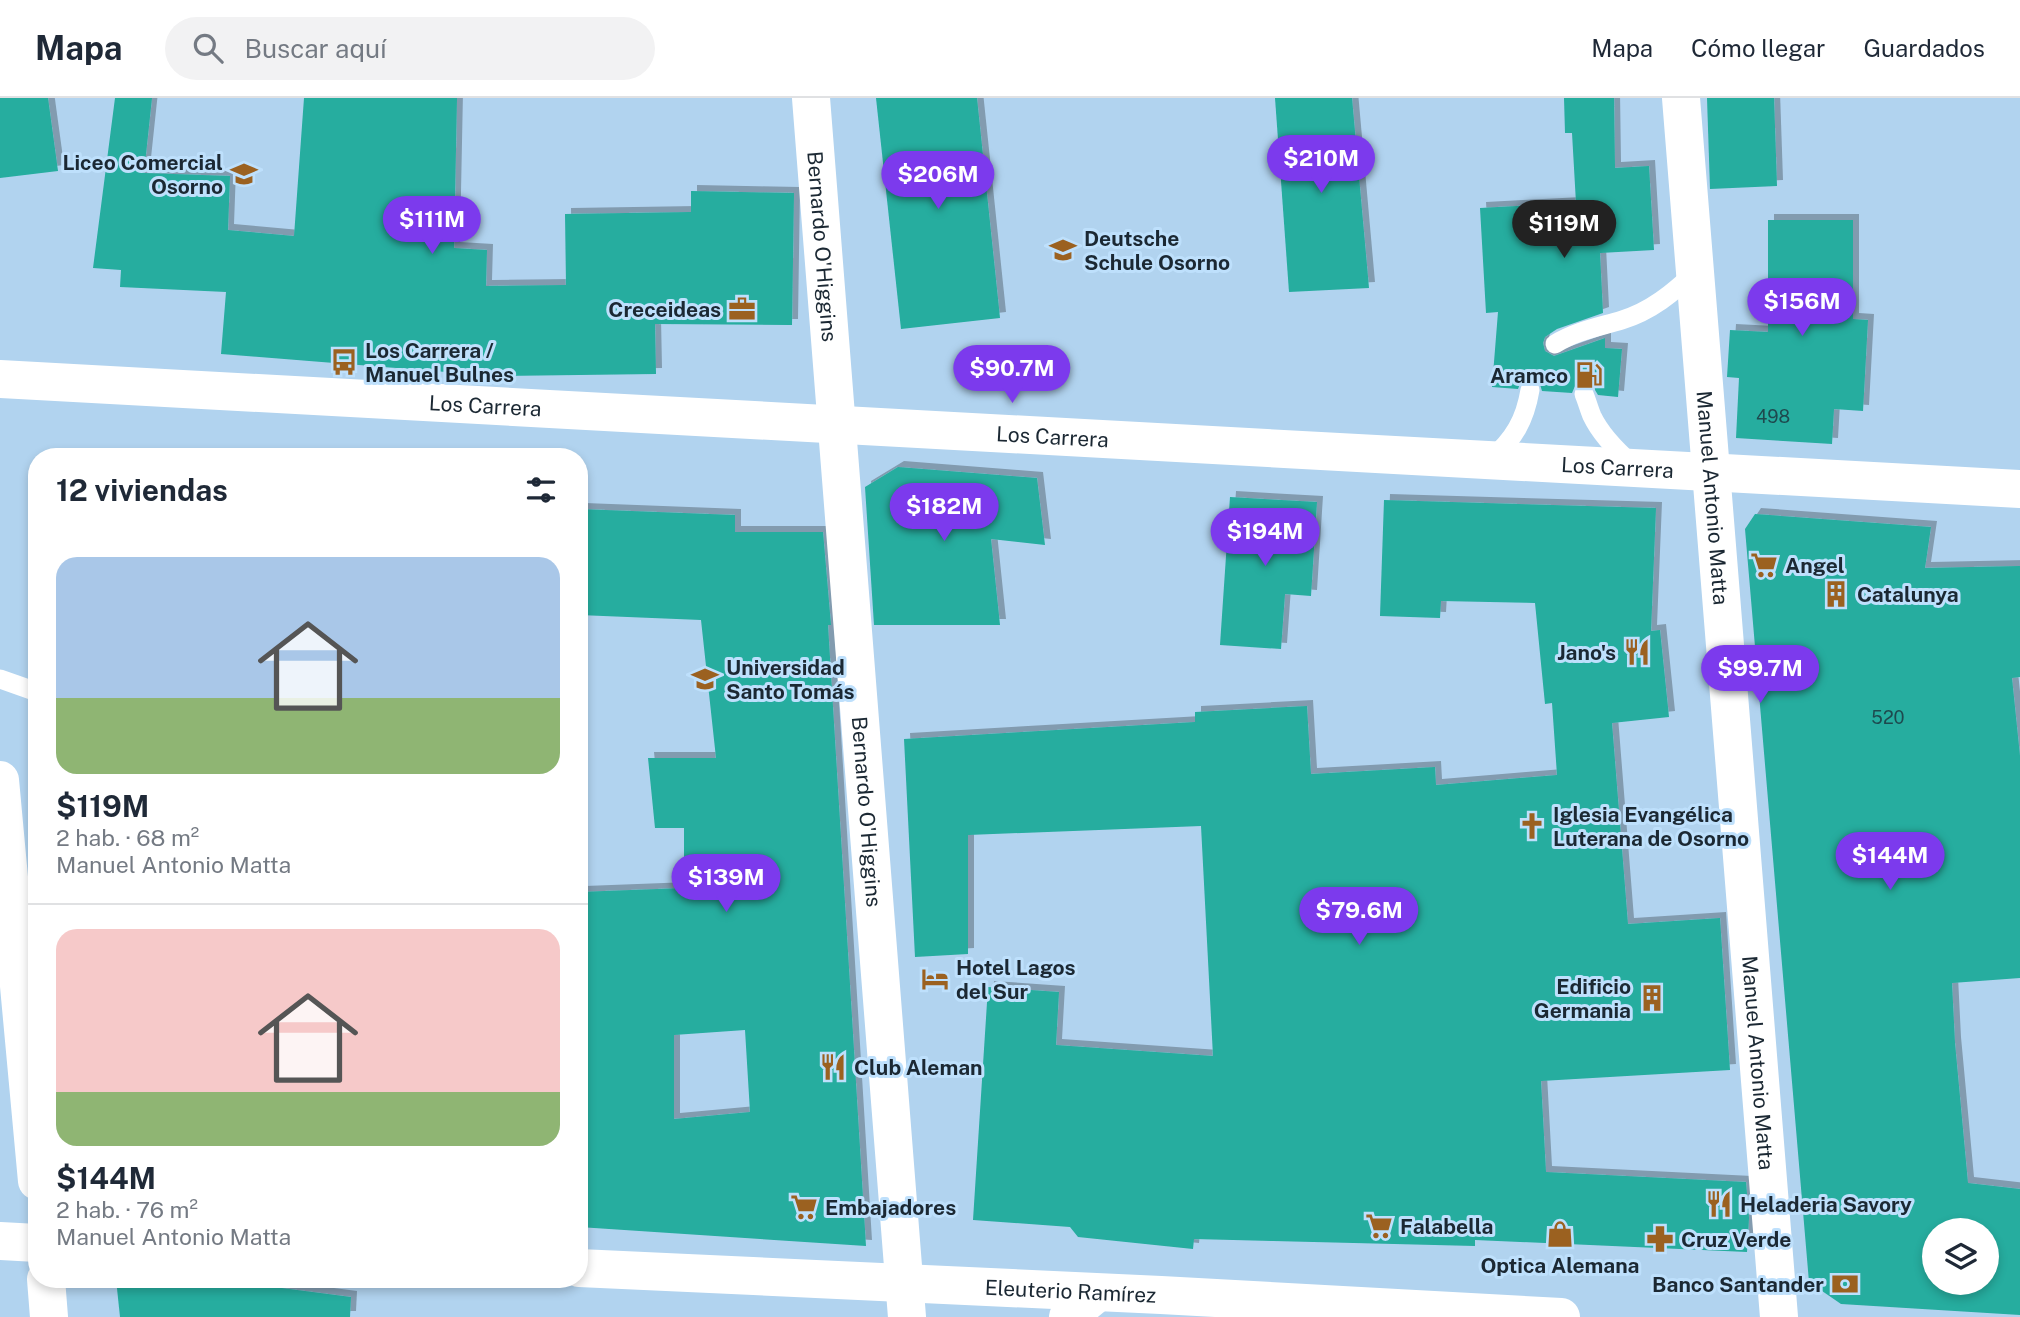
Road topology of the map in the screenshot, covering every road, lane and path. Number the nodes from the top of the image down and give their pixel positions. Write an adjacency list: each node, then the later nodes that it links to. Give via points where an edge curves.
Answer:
1 (811, 98): 8 (main road, Bernardo O'Higgins)
2 (1681, 98): 3 (main road, Manuel Antonio Matta)
3 (1695, 271): 4 (lane, via 1646,310); 11 (main road, Manuel Antonio Matta)
4 (1555, 344)
5 (0, 379): 8 (main road, Los Carrera)
6 (1530, 390): 9 (lane, via 1517,432)
7 (1584, 394): 10 (lane, via 1601,432)
8 (836, 425): 9 (main road, Los Carrera); 22 (main road, Bernardo O'Higgins)
9 (1491, 459): 10 (main road, Los Carrera)
10 (1635, 467): 11 (main road, Los Carrera)
11 (1711, 471): 12 (main road, Los Carrera); 26 (main road, Manuel Antonio Matta)
12 (2020, 489)
13 (0, 679): 14 (lane)
14 (28, 689)
15 (0, 780): 16 (main road)
16 (24, 893): 17 (main road)
17 (28, 982)
18 (0, 1241): 19 (main road)
19 (28, 1243)
20 (588, 1269): 22 (main road, Eleuterio Ramírez)
21 (47, 1288): 24 (main road)
22 (905, 1300): 23 (main road, Eleuterio Ramírez)
23 (1083, 1305): 25 (main road, Eleuterio Ramírez)
24 (49, 1317)
25 (1561, 1317)
26 (1779, 1317)

